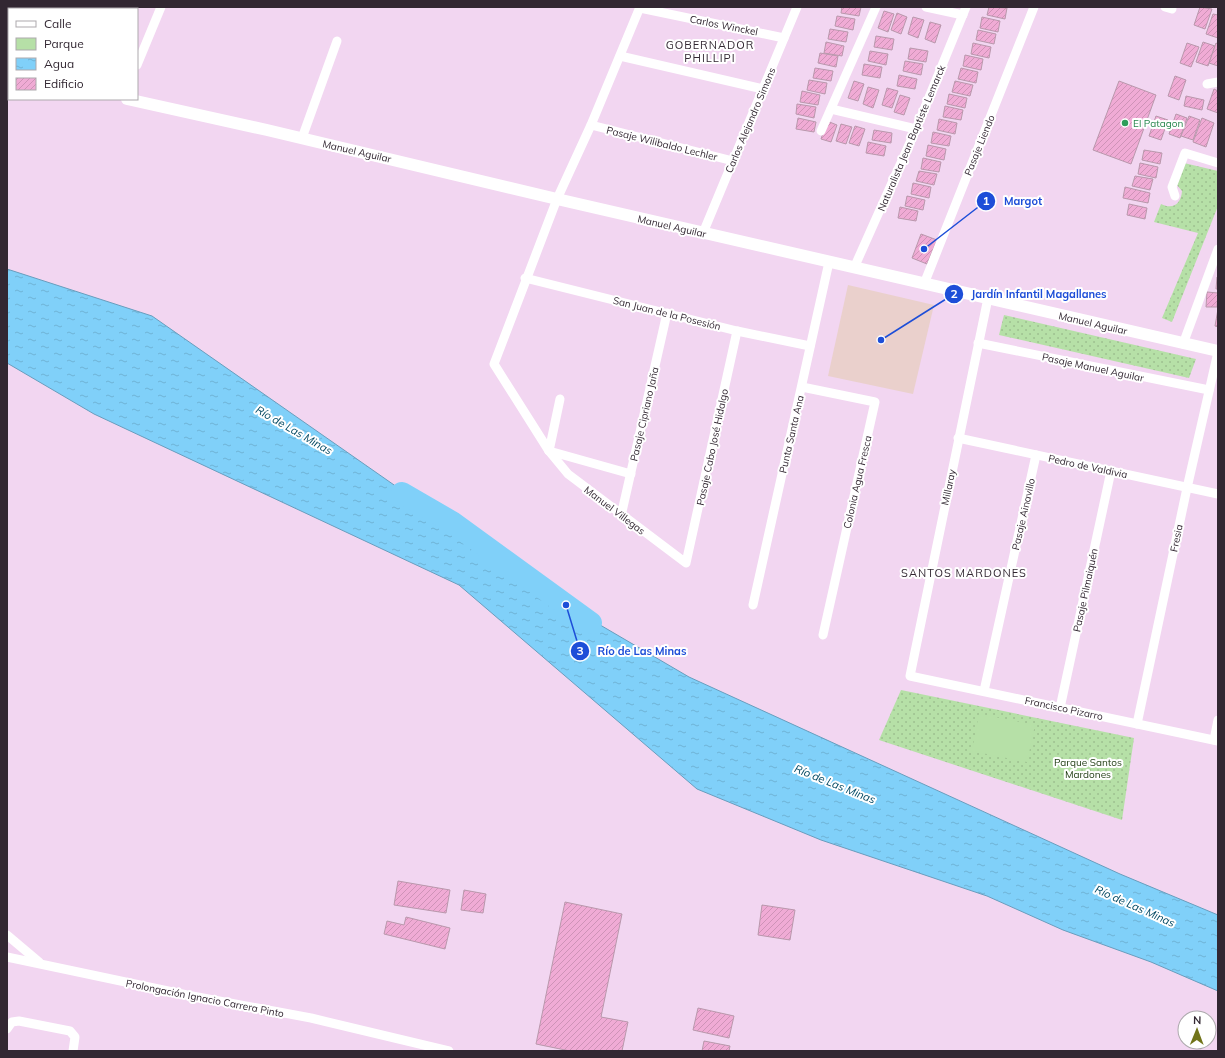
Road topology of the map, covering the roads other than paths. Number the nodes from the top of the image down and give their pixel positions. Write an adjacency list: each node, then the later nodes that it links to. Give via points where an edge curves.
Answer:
1 (161, 7): 11 (street)
2 (797, 7): 8 (street, Carlos Alejandro Simons)
3 (876, 7): 16 (street)
4 (926, 7): 7 (street)
5 (1034, 7): 30 (street, Pasaje Liendo)
6 (640, 8): 8 (street, Carlos Winckel); 10 (street)
7 (964, 11): 18 (street, Naturalista Jean Baptiste Lemarck)
8 (784, 38): 14 (street, Carlos Alejandro Simons)
9 (338, 42): 20 (street)
10 (620, 56): 14 (street); 17 (street)
11 (138, 63)
12 (1218, 82): 13 (street)
13 (1207, 84)
14 (763, 89): 21 (street, Carlos Alejandro Simons)
15 (131, 100): 20 (street, Manuel Aguilar)
16 (831, 109): 18 (street); 19 (street)
17 (591, 125): 21 (street, Pasaje Wilibaldo Lechler); 24 (street)
18 (916, 129): 28 (street, Naturalista Jean Baptiste Lemarck)
19 (821, 131)
20 (302, 138): 24 (street, Manuel Aguilar)
21 (733, 161): 25 (street, Carlos Alejandro Simons)
22 (1218, 163): 23 (street, via 1185,153 1172,187)
23 (1175, 196)
24 (556, 199): 25 (street, Manuel Aguilar); 29 (street)
25 (703, 233): 27 (street, Manuel Aguilar)
26 (1218, 249): 35 (street)
27 (829, 262): 28 (street, Manuel Aguilar); 36 (street, Punta Santa Ana)
28 (854, 268): 30 (street, Manuel Aguilar)
29 (525, 278): 32 (street, San Juan de la Posesión); 42 (street, Manuel Villegas, via 494,364)
30 (924, 284): 31 (street, Manuel Aguilar)
31 (988, 298): 34 (street, Millaray); 35 (street, Manuel Aguilar)
32 (668, 313): 33 (street, San Juan de la Posesión); 45 (street, Pasaje Cipriano Jaña)
33 (737, 331): 36 (street, San Juan de la Posesión); 49 (street, Pasaje Cabo José Hidalgo)
34 (978, 343): 39 (street, Pasaje Manuel Aguilar); 41 (street, Millaray)
35 (1184, 344): 37 (street, Manuel Aguilar)
36 (810, 346): 38 (street, Punta Santa Ana)
37 (1218, 352): 39 (street, Fresia)
38 (802, 387): 50 (street, Punta Santa Ana); 51 (street, Colonia Agua Fresca, via 875,402)
39 (1209, 390): 46 (street, Fresia)
40 (560, 399): 42 (street)
41 (958, 438): 43 (street, Pedro de Valdivia); 52 (street, Millaray)
42 (549, 451): 45 (street); 48 (street, Manuel Villegas, via 568,474)
43 (1036, 455): 44 (street, Pedro de Valdivia); 53 (street, Pasaje Ainavillo)
44 (1111, 471): 46 (street, Pedro de Valdivia); 54 (street, Pasaje Pilmaiquén)
45 (631, 474): 48 (street, Pasaje Cipriano Jaña)
46 (1187, 488): 47 (street, Pedro de Valdivia); 56 (street, Fresia)
47 (1218, 494)
48 (621, 516): 49 (street, Manuel Villegas)
49 (686, 563)
50 (752, 605)
51 (822, 634)
52 (910, 676): 53 (street, Francisco Pizarro)
53 (984, 690): 54 (street, Francisco Pizarro)
54 (1060, 708): 56 (street, Francisco Pizarro)
55 (1218, 720): 57 (street)
56 (1137, 724): 57 (street, Francisco Pizarro)
57 (1216, 741)
58 (7, 935): 60 (street)
59 (7, 957): 60 (street, Prolongación Ignacio Carrera Pinto)
60 (40, 963): 62 (street, Prolongación Ignacio Carrera Pinto, via 187,995 311,1018 402,1041)
61 (10, 1025): 63 (street, via 19,1022 70,1031 76,1040)
62 (419, 1048): 64 (street, Prolongación Ignacio Carrera Pinto)
63 (73, 1051)
64 (449, 1051)

